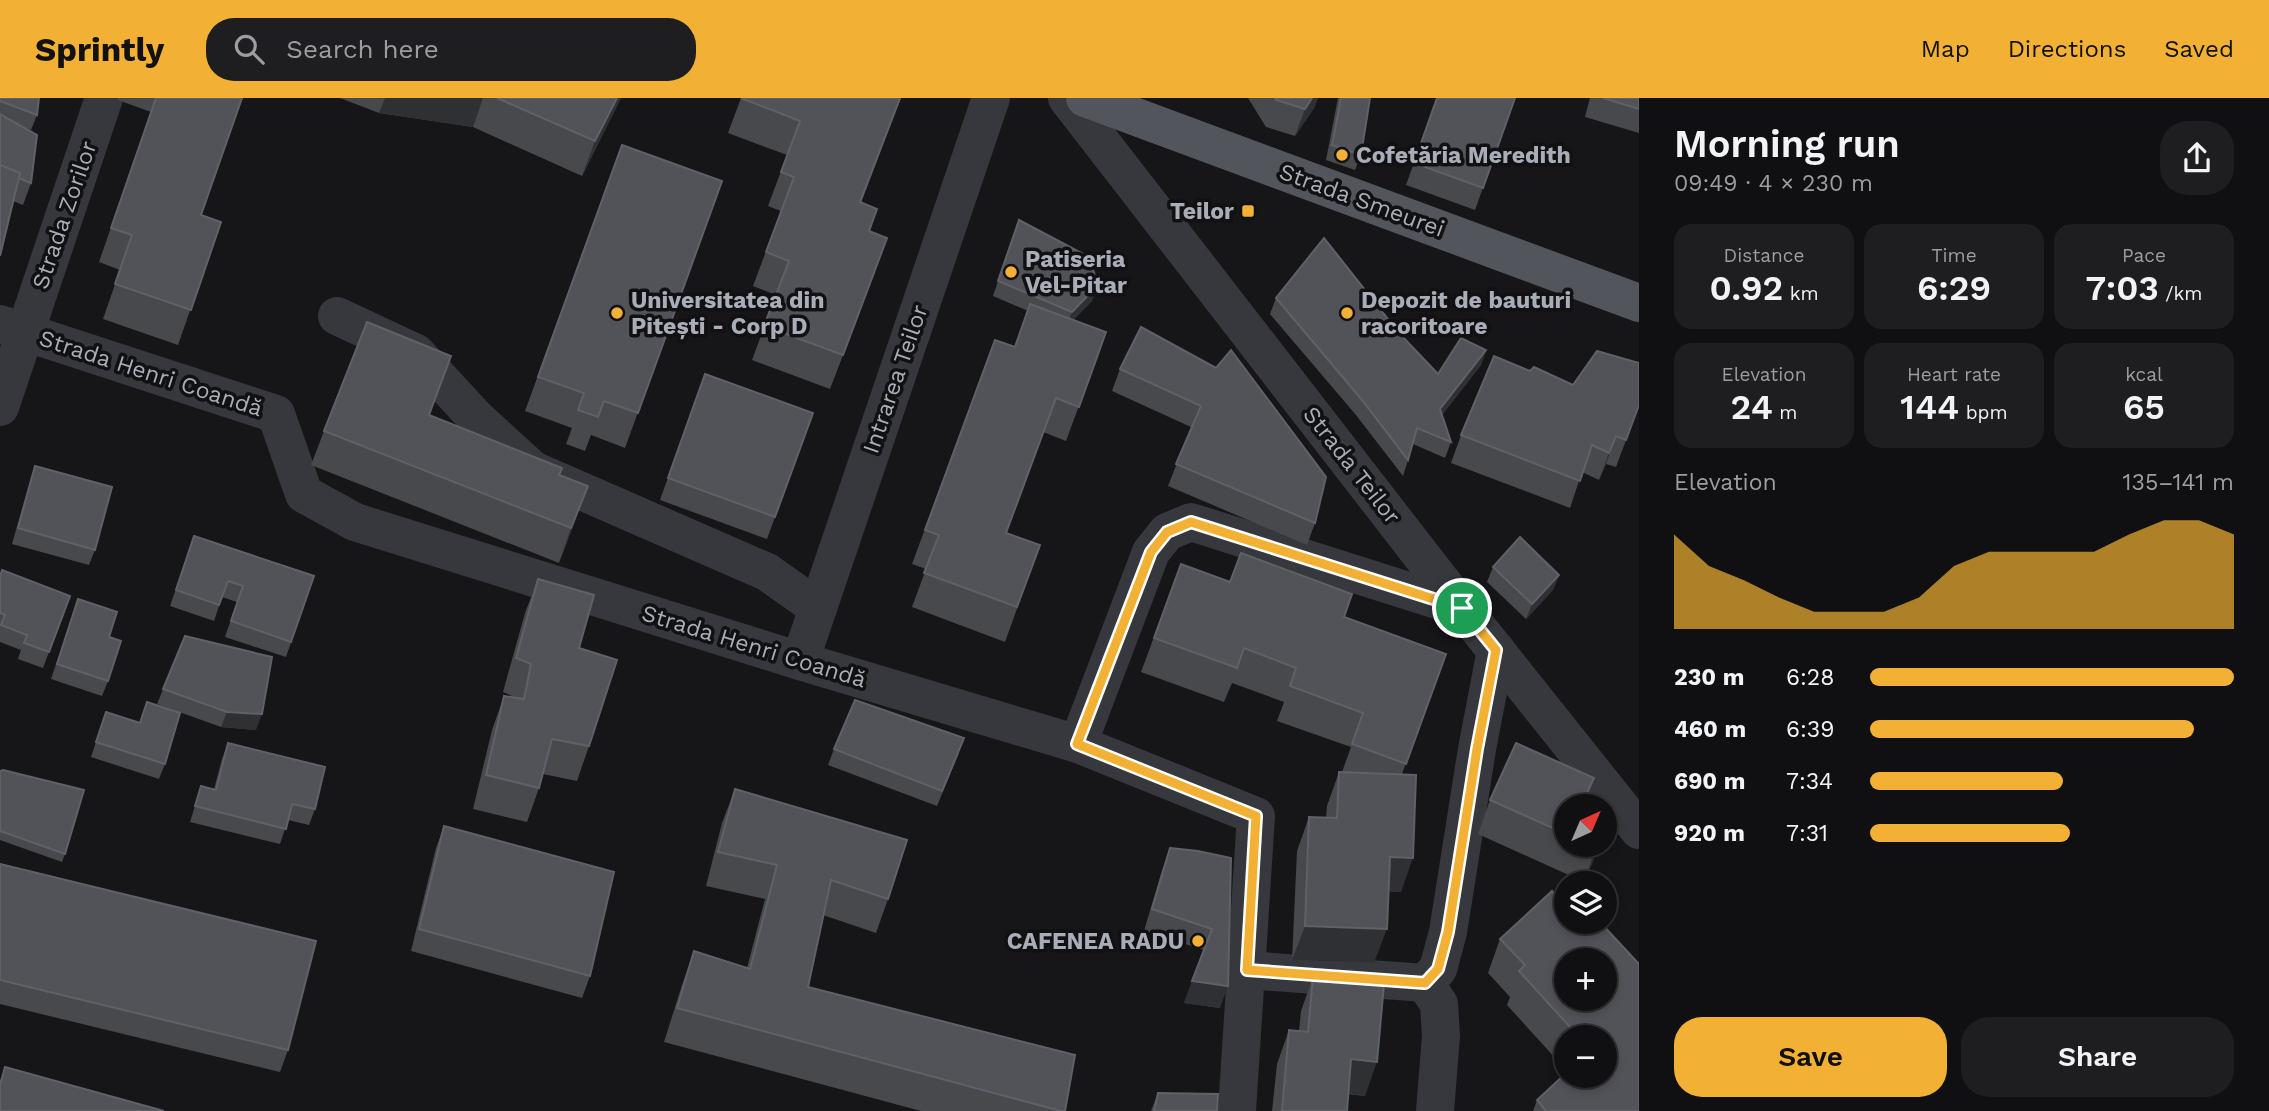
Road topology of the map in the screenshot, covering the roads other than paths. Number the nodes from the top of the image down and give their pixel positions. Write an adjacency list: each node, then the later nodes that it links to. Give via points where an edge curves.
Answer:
1 (104, 98): 7 (street, Strada Zorilor)
2 (991, 98): 9 (street, Intrarea Teilor)
3 (1067, 98): 10 (street, Strada Teilor)
4 (1085, 98): 5 (main road, Strada Smeurei)
5 (1639, 303)
6 (337, 316): 9 (street, via 416,352 475,417 533,470 767,572)
7 (12, 328): 8 (street, Strada Zorilor); 12 (street, Strada Henri Coandă, via 276,414 304,494 355,522)
8 (0, 407)
9 (818, 608): 12 (street, Intrarea Teilor)
10 (1462, 608): 11 (street, Strada Teilor); 13 (street, via 1191,522 1167,532 1151,552)
11 (1496, 650): 14 (street, Strada Teilor); 16 (street, via 1448,932 1438,969)
12 (800, 661): 13 (street, Strada Henri Coandă)
13 (1077, 744): 15 (street, Strada Henri Coandă, via 1256,816)
14 (1639, 831)
15 (1247, 970): 16 (street); 17 (street, Strada Henri Coandă)
16 (1425, 983): 18 (street, via 1438,1004 1441,1036)
17 (1237, 1111)
18 (1435, 1111)

